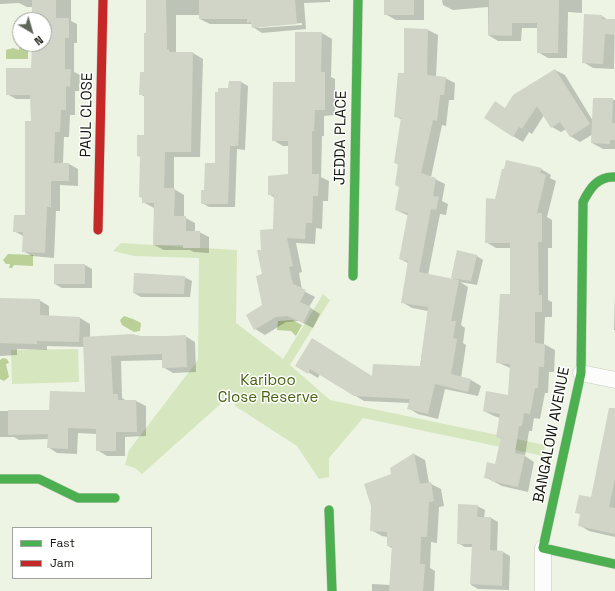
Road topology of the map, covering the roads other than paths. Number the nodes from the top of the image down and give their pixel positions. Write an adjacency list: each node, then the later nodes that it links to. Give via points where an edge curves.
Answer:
1 (104, 0): 4 (street, PAUL CLOSE)
2 (358, 0): 5 (street, JEDDA PLACE)
3 (615, 176): 6 (street, BANGALOW AVENUE, via 599,180 588,188 583,202)
4 (98, 230)
5 (353, 276)
6 (581, 373): 7 (street); 11 (street, BANGALOW AVENUE)
7 (615, 380)
8 (0, 479): 9 (street, via 39,480 78,498)
9 (115, 498)
10 (329, 510): 13 (street)
11 (543, 548): 12 (street); 14 (street)
12 (615, 564)
13 (332, 591)
14 (543, 591)

